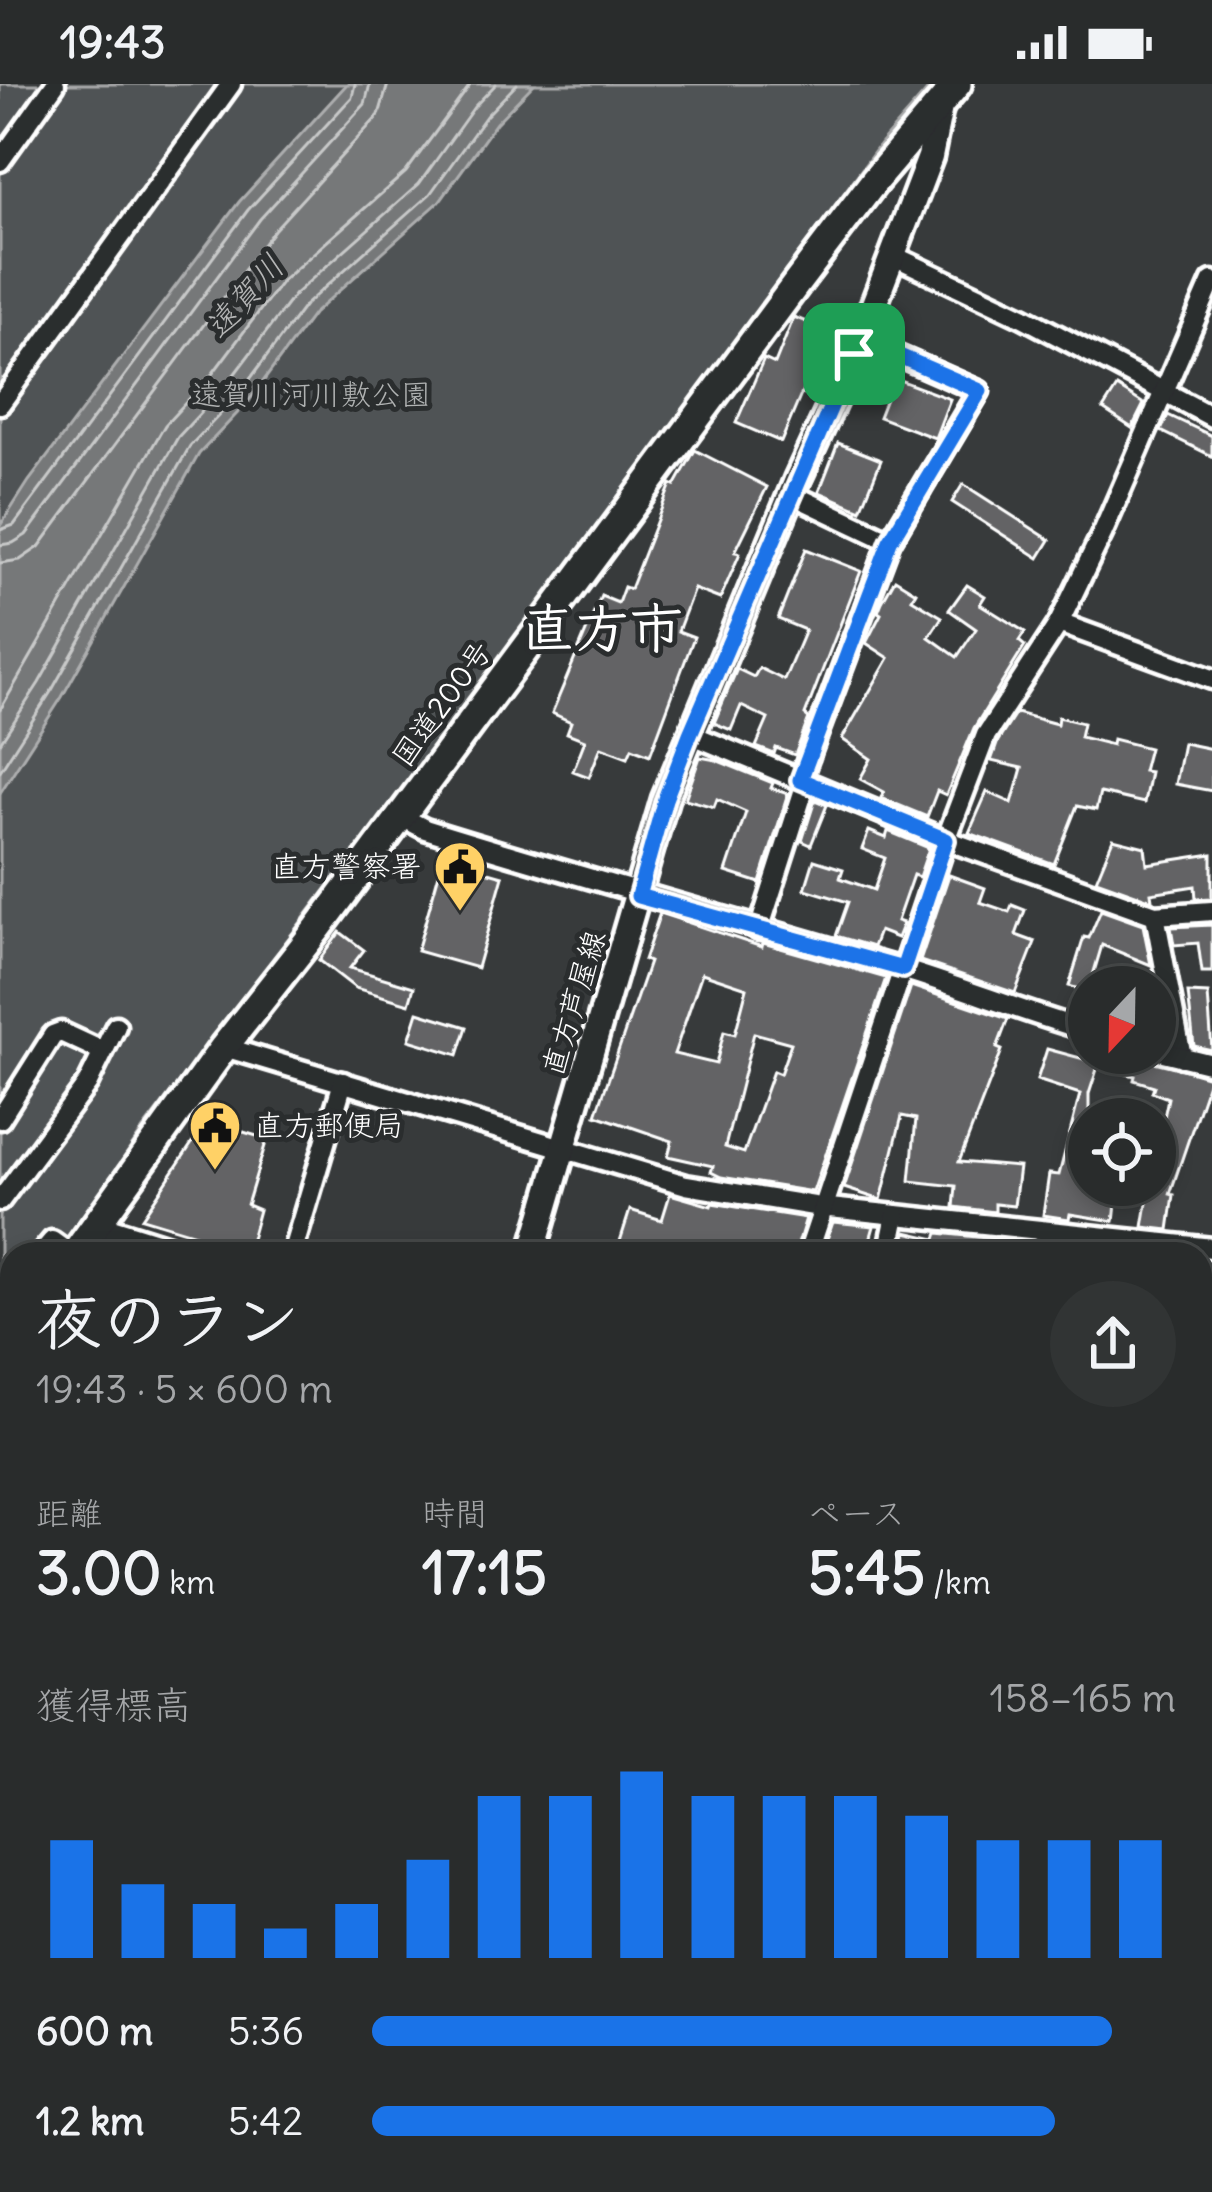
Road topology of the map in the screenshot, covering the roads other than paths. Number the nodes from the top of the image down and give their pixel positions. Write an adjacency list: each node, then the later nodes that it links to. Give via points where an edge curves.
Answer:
1 (56, 84): 4 (street)
2 (232, 84): 9 (street)
3 (949, 93): 5 (main road, 直方芦屋線); 17 (highway, 国道200号, via 809,266)
4 (0, 161)
5 (892, 255): 7 (main road, 直方芦屋線); 8 (street)
6 (1211, 288): 8 (street)
7 (860, 339): 11 (main road, 直方芦屋線); 12 (street, via 980,391)
8 (1162, 394): 10 (street); 13 (street)
9 (0, 404)
10 (1212, 417)
11 (791, 494): 12 (street); 15 (main road, 直方芦屋線)
12 (890, 541): 16 (street)
13 (1059, 623): 14 (street); 18 (street, via 986,735)
14 (1212, 680)
15 (690, 734): 16 (street); 19 (main road, 直方芦屋線)
16 (803, 781): 18 (street); 22 (street)
17 (400, 816): 19 (street); 26 (highway, 国道200号)
18 (946, 840): 21 (street); 23 (street)
19 (638, 896): 22 (street); 33 (main road, 直方芦屋線)
20 (1212, 910): 21 (street)
21 (1155, 914): 29 (street)
22 (759, 930): 23 (street)
23 (903, 969): 24 (street); 35 (street)
24 (1068, 1025)
25 (116, 1026): 27 (street)
26 (224, 1047): 31 (street); 37 (highway, 国道200号)
27 (102, 1051): 32 (street, via 53,1035); 34 (street, via 88,1083)
28 (1176, 1055): 29 (street)
29 (1183, 1057): 30 (street)
30 (1212, 1064)
31 (343, 1082): 33 (street); 41 (street)
32 (0, 1119)
33 (562, 1145): 35 (street, via 686,1185); 42 (main road, 直方芦屋線)
34 (0, 1201)
35 (820, 1207): 36 (street); 43 (street)
36 (896, 1215): 38 (street); 44 (street)
37 (95, 1226): 39 (highway, 国道200号); 40 (main road)
38 (1027, 1231): 45 (street); 46 (street)
39 (82, 1242)
40 (146, 1242)
41 (296, 1242)
42 (535, 1242)
43 (811, 1242)
44 (890, 1242)
45 (1026, 1242)
46 (1147, 1242)

